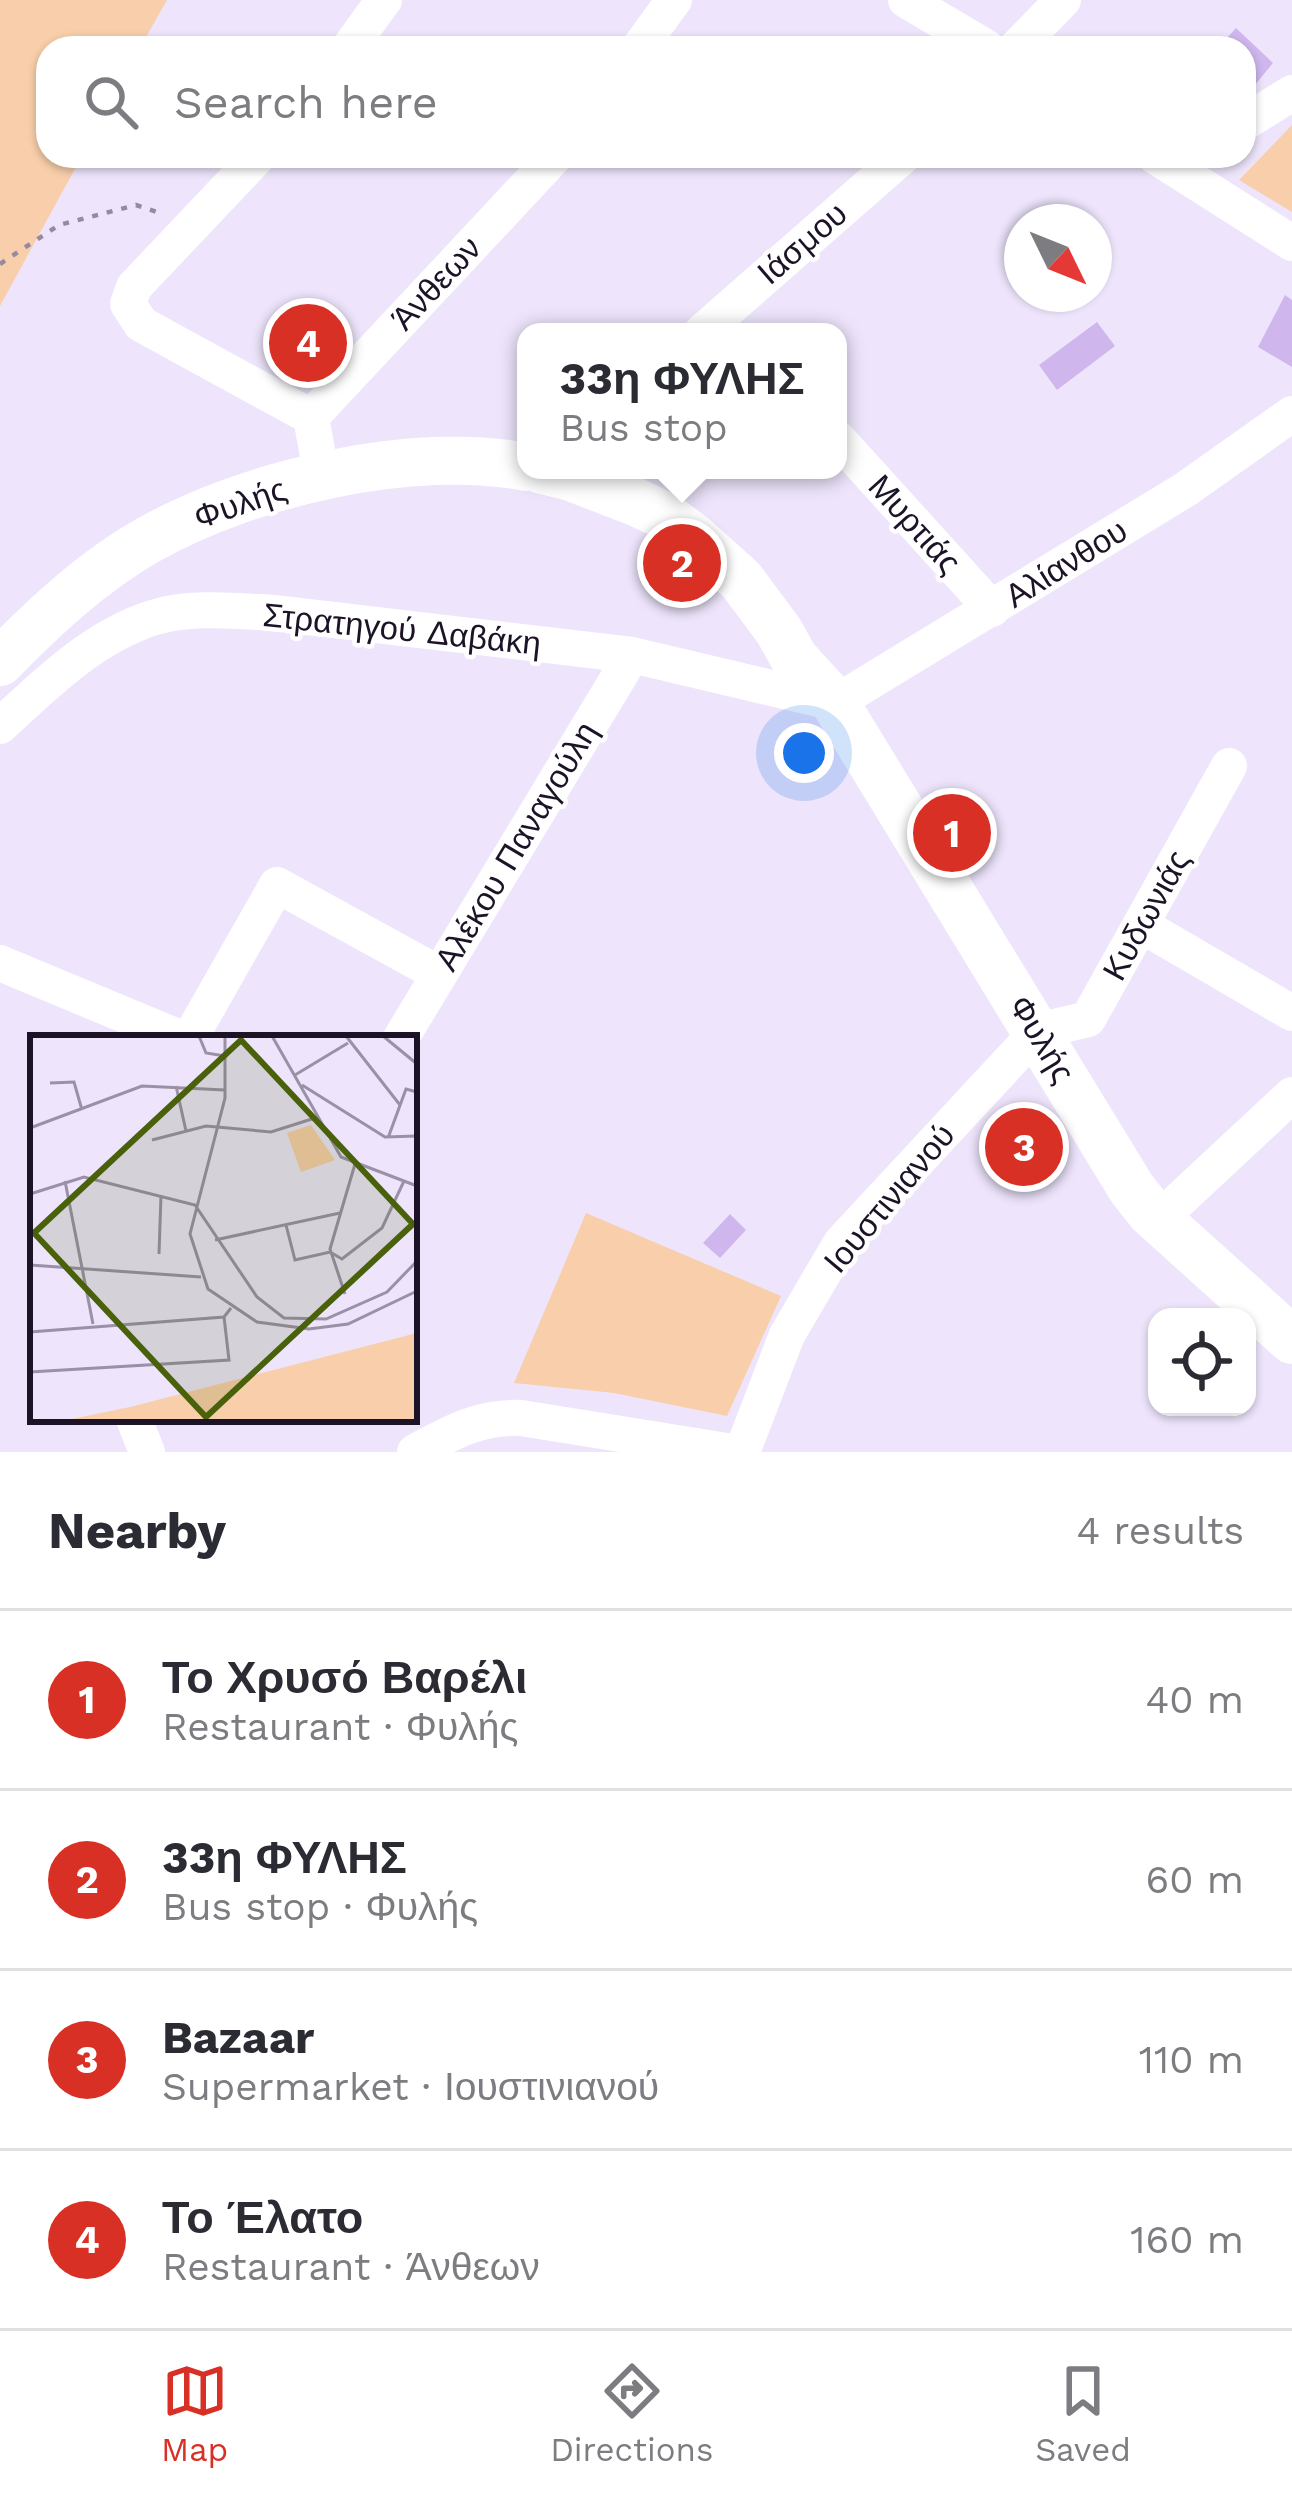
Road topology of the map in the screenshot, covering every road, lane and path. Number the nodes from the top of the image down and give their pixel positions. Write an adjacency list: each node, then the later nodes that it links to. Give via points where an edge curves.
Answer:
1 (384, 0): 5 (street)
2 (674, 0): 6 (street)
3 (906, 0): 7 (street)
4 (1063, 0): 8 (street)
5 (358, 36)
6 (648, 36)
7 (967, 36)
8 (1028, 36)
9 (1292, 93): 10 (street)
10 (1256, 116)
11 (247, 168): 15 (street)
12 (545, 168): 21 (street, Άνθεων)
13 (889, 168): 18 (street, Ιάσμου)
14 (1175, 168): 16 (street)
15 (194, 224): 17 (path, via 136,206 59,225); 21 (street, via 134,287 128,304 141,324)
16 (1292, 243)
17 (0, 264)
18 (712, 323)
19 (1292, 414): 26 (street, Αλίανθου)
20 (517, 433): 21 (main road, Φυλής, via 476,426)
21 (317, 447): 23 (main road, Φυλής, via 372,466 473,459); 27 (main road, Φυλής, via 201,479 132,511); 29 (main road, Φυλής, via 276,489 148,539)
22 (847, 449): 26 (street, Μυρτιάς)
23 (517, 466)
24 (576, 479): 30 (main road, Φυλής, via 665,516 693,537 741,580)
25 (663, 479): 30 (main road, Φυλής, via 712,510 777,572 823,644)
26 (992, 609): 30 (street, Αλίανθου)
27 (0, 616)
28 (632, 655): 30 (street, Στρατηγού Δαβάκη); 31 (street, Στρατηγού Δαβάκη, via 274,613 181,613 100,640); 35 (street, Αλέκου Παναγούλη)
29 (0, 662)
30 (835, 703): 37 (main road, Φυλής)
31 (0, 725)
32 (1229, 766): 33 (street, Κυδωνιάς)
33 (1141, 925): 36 (street); 37 (street, Κυδωνιάς, via 1088,1019)
34 (0, 963): 38 (street)
35 (439, 974): 39 (street, via 277,885); 40 (street, Αλέκου Παναγούλη)
36 (1292, 1013)
37 (1038, 1030): 42 (main road, Φυλής, via 1132,1189); 47 (street, Ιουστινιανού, via 842,1244 787,1335)
38 (173, 1035)
39 (192, 1035)
40 (402, 1035)
41 (1292, 1095): 42 (street)
42 (1160, 1218): 43 (main road, Φυλής)
43 (1291, 1336)
44 (135, 1422): 46 (street)
45 (418, 1439): 47 (street, via 502,1417)
46 (148, 1452)
47 (738, 1452)

